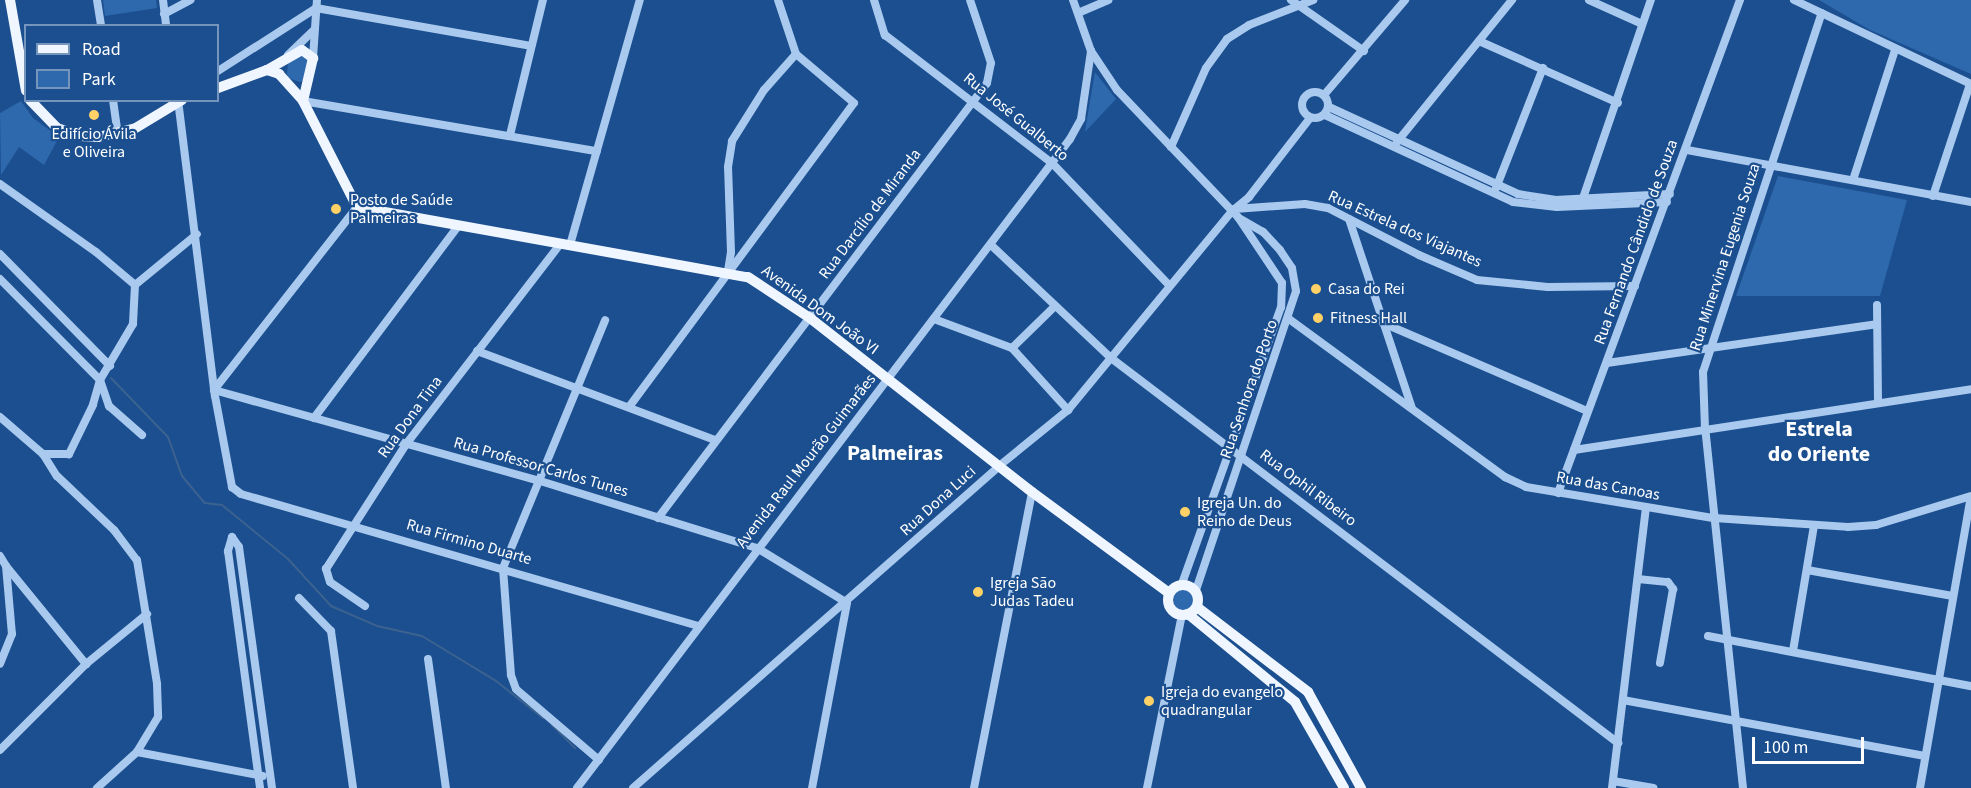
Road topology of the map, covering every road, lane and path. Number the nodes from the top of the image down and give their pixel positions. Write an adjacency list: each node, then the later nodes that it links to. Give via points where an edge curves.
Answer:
1 (10, 0): 40 (main road)
2 (98, 0): 25 (street)
3 (163, 0): 23 (street)
4 (190, 0): 23 (street)
5 (543, 0): 30 (street)
6 (640, 0): 61 (street)
7 (778, 0): 34 (street)
8 (874, 0): 51 (street, Rua José Gualberto, via 885,35)
9 (970, 0): 51 (street, Rua Darcílio de Miranda, via 991,63 987,83)
10 (1073, 0): 24 (street, Rua Senhora do Porto)
11 (1108, 0): 24 (street)
12 (1291, 0): 21 (street)
13 (1313, 0): 21 (street)
14 (1405, 0): 33 (street)
15 (1512, 0): 29 (street)
16 (1588, 0): 27 (street)
17 (1651, 0): 27 (street)
18 (1740, 0): 60 (street, Rua Fernando Cândido de Souza)
19 (1794, 0): 22 (street)
20 (316, 4): 28 (street); 30 (street); 38 (street)
21 (1300, 6): 33 (street); 58 (street, via 1249,25 1227,39 1206,68)
22 (1822, 13): 31 (street); 63 (street, Rua Minervina Eugenia Souza)
23 (164, 14): 26 (street)
24 (1078, 14): 32 (street, Rua Senhora do Porto)
25 (101, 24)
26 (166, 24)
27 (1642, 24): 52 (street)
28 (315, 29): 35 (street); 36 (street)
29 (1479, 40): 37 (street); 57 (street)
30 (531, 46): 56 (street)
31 (1895, 50): 43 (street); 64 (street)
32 (1091, 51): 58 (street, Rua Senhora do Porto, via 1117,90); 62 (street, Avenida Raul Mourão Guimarães, via 1081,119)
33 (1364, 51): 45 (street)
34 (796, 54): 81 (street, via 764,90 732,141 728,167); 81 (street, via 854,103)
35 (288, 55): 36 (main road, via 302,50); 39 (main road); 41 (main road)
36 (313, 58): 42 (main road)
37 (1543, 68): 52 (street); 66 (street)
38 (219, 70)
39 (267, 70): 41 (main road); 44 (main road)
40 (24, 80)
41 (286, 80): 42 (main road, via 299,86); 46 (main road)
42 (309, 80): 46 (main road)
43 (1971, 84): 69 (street)
44 (219, 88)
45 (1324, 95): 53 (street); 54 (street, via 1311,93 1304,98 1302,107)
46 (303, 101): 56 (street); 72 (main road)
47 (32, 102): 55 (main road, via 45,120 68,134)
48 (113, 102): 55 (street)
49 (178, 102): 55 (main road, via 150,121)
50 (179, 102): 77 (street)
51 (974, 102): 62 (street, Rua José Gualberto); 88 (street, Rua Darcílio de Miranda)
52 (1618, 104): 68 (street)
53 (1327, 111): 54 (street); 57 (street); 59 (street)
54 (1310, 118): 74 (street, Rua Dona Luci)
55 (118, 135)
56 (510, 135): 61 (street)
57 (1400, 139): 59 (street); 66 (street)
58 (1171, 147): 74 (street, Rua Senhora do Porto)
59 (1393, 148): 67 (street)
60 (1687, 150): 63 (street); 70 (street, Rua Fernando Cândido de Souza)
61 (597, 151): 78 (street)
62 (1052, 163): 79 (street, Avenida Raul Mourão Guimarães); 84 (street, Rua José Gualberto)
63 (1771, 164): 64 (street); 96 (street, Rua Minervina Eugenia Souza)
64 (1853, 180): 69 (street)
65 (0, 184): 83 (street, via 96,252)
66 (1497, 185): 67 (street); 68 (street, via 1540,198)
67 (1493, 194): 73 (street, via 1537,207)
68 (1583, 196): 70 (street); 73 (street)
69 (1933, 196): 71 (street)
70 (1668, 198): 73 (street); 85 (street, Rua Fernando Cândido de Souza)
71 (1971, 202)
72 (357, 207): 76 (main road, Avenida Dom João VI); 106 (street)
73 (1580, 207)
74 (1235, 212): 75 (street, Rua Estrela dos Viajantes, via 1305,204 1328,208); 84 (street, Rua Dona Luci); 90 (street, Rua Senhora do Porto, via 1263,232 1292,268 1296,291); 118 (street, Rua Senhora do Porto, via 1278,274 1283,292)
75 (1349, 219): 85 (street, Rua Estrela dos Viajantes, via 1477,280 1548,287); 92 (street)
76 (459, 225): 78 (main road, Avenida Dom João VI); 113 (street)
77 (197, 234): 83 (street); 106 (street)
78 (565, 244): 81 (main road, Avenida Dom João VI); 97 (street, Rua Dona Tina)
79 (991, 245): 87 (street, Rua Ophil Ribeiro); 89 (street, Avenida Raul Mourão Guimarães)
80 (0, 254): 95 (street)
81 (728, 273): 88 (main road, Avenida Dom João VI, via 748,277); 108 (street)
82 (0, 279): 99 (street)
83 (135, 285): 101 (street, via 133,324)
84 (1170, 286): 98 (street, Rua Dona Luci)
85 (1635, 286): 100 (street, Rua Fernando Cândido de Souza)
86 (1876, 305): 93 (street)
87 (1055, 306): 94 (street); 98 (street, Rua Ophil Ribeiro)
88 (810, 318): 102 (main road, Avenida Dom João VI); 116 (street, Rua Darcílio de Miranda)
89 (934, 319): 94 (street); 102 (street, Avenida Raul Mourão Guimarães)
90 (1289, 319): 109 (street, Rua das Canoas); 121 (street, Rua Senhora do Porto)
91 (604, 320): 104 (street)
92 (1383, 323): 109 (street); 111 (street)
93 (1876, 324): 96 (street); 107 (street)
94 (1012, 348): 110 (street)
95 (91, 349): 99 (street, via 89,358); 101 (street)
96 (1709, 349): 100 (street); 114 (street, Rua Minervina Eugenia Souza, via 1703,372)
97 (477, 351): 104 (street); 117 (street, Rua Dona Tina)
98 (1111, 358): 110 (street, Rua Dona Luci); 118 (street, Rua Ophil Ribeiro)
99 (80, 360): 103 (street)
100 (1607, 363): 111 (street, Rua Fernando Cândido de Souza)
101 (110, 366): 103 (street)
102 (888, 379): 122 (main road, Avenida Dom João VI); 132 (street, Avenida Raul Mourão Guimarães)
103 (99, 380): 115 (street, via 109,406); 120 (street, via 93,405 69,454)
104 (574, 387): 108 (street); 123 (street)
105 (1971, 389): 107 (street)
106 (214, 390): 113 (street, Rua Professor Carlos Tunes); 130 (street, Rua Firmino Duarte, via 232,488 241,494)
107 (1878, 402): 114 (street)
108 (629, 407): 116 (street)
109 (1412, 408): 125 (street, Rua das Canoas, via 1505,477 1526,487)
110 (1068, 410): 122 (street, Rua Dona Luci)
111 (1587, 411): 119 (street, Rua Fernando Cândido de Souza)
112 (0, 417): 120 (street)
113 (314, 417): 117 (street, Rua Professor Carlos Tunes)
114 (1706, 429): 119 (street); 129 (street, Rua Minervina Eugenia Souza)
115 (142, 435)
116 (716, 440): 128 (street, Rua Darcílio de Miranda)
117 (407, 443): 123 (street, Rua Professor Carlos Tunes); 130 (street, Rua Dona Tina)
118 (1229, 446): 121 (street, Rua Ophil Ribeiro); 138 (street, Rua Senhora do Porto)
119 (1574, 450): 125 (street, Rua Fernando Cândido de Souza)
120 (43, 454): 146 (street, via 57,476 128,545 137,560)
121 (1242, 456): 139 (street, Rua Senhora do Porto); 161 (street, Rua Ophil Ribeiro)
122 (999, 466): 124 (main road, Avenida Dom João VI); 143 (street, Rua Dona Luci)
123 (537, 480): 128 (street, Rua Professor Carlos Tunes); 135 (street)
124 (1032, 492): 140 (main road, Avenida Dom João VI); 177 (street)
125 (1558, 493): 127 (street, Rua das Canoas)
126 (1971, 497): 131 (street, Rua das Canoas, via 1876,525); 141 (street)
127 (1646, 509): 129 (street, Rua das Canoas); 137 (street)
128 (658, 518): 132 (street, Rua Professor Carlos Tunes)
129 (1714, 518): 131 (street, Rua das Canoas); 150 (street, Rua Minervina Eugenia Souza)
130 (355, 524): 135 (street, Rua Firmino Duarte); 144 (street, Rua Dona Tina, via 326,569 326,576)
131 (1814, 526): 136 (street)
132 (757, 548): 143 (street, Rua Professor Carlos Tunes); 148 (street, Avenida Raul Mourão Guimarães)
133 (0, 556): 134 (street)
134 (6, 566): 151 (street, via 12,634); 156 (street)
135 (503, 568): 148 (street, Rua Firmino Duarte); 165 (street, via 511,675 516,689)
136 (1807, 570): 141 (street); 152 (street)
137 (1638, 579): 154 (street, via 1668,582 1673,588); 159 (street)
138 (1182, 584): 139 (main road); 140 (main road)
139 (1196, 590): 145 (main road)
140 (1169, 593): 147 (main road, via 1170,608)
141 (1953, 596): 157 (street)
142 (299, 598): 172 (street, via 331,631)
143 (847, 603): 175 (street, Rua Dona Luci); 176 (street)
144 (365, 606)
145 (1197, 607): 147 (main road); 180 (main road, via 1308,692)
146 (147, 614): 156 (street); 163 (street, via 159,707 155,726)
147 (1185, 615): 178 (street); 179 (main road, via 1295,702 1316,731)
148 (699, 626): 165 (street, Avenida Raul Mourão Guimarães)
149 (1708, 636): 150 (street)
150 (1728, 642): 152 (street); 160 (street, Rua Minervina Eugenia Souza)
151 (4, 649): 155 (street)
152 (1793, 651): 157 (street)
153 (428, 659): 173 (street)
154 (1660, 663)
155 (0, 664)
156 (86, 664): 162 (street)
157 (1940, 679): 158 (street); 164 (street)
158 (1971, 686)
159 (1623, 700): 160 (street); 161 (street)
160 (1735, 720): 164 (street); 182 (street, Rua Minervina Eugenia Souza)
161 (1618, 743): 168 (street)
162 (0, 750)
163 (137, 752): 166 (street); 169 (street)
164 (1925, 756): 183 (street)
165 (599, 760): 174 (street, Avenida Raul Mourão Guimarães)
166 (257, 776): 167 (street); 167 (street, via 228,551 232,537 240,558); 170 (street)
167 (270, 777): 171 (street)
168 (1613, 784): 181 (street)
169 (97, 788)
170 (260, 788)
171 (272, 788)
172 (352, 788)
173 (446, 788)
174 (577, 788)
175 (633, 788)
176 (812, 788)
177 (974, 788)
178 (1147, 788)
179 (1344, 788)
180 (1361, 788)
181 (1653, 788)
182 (1743, 788)
183 (1920, 788)

